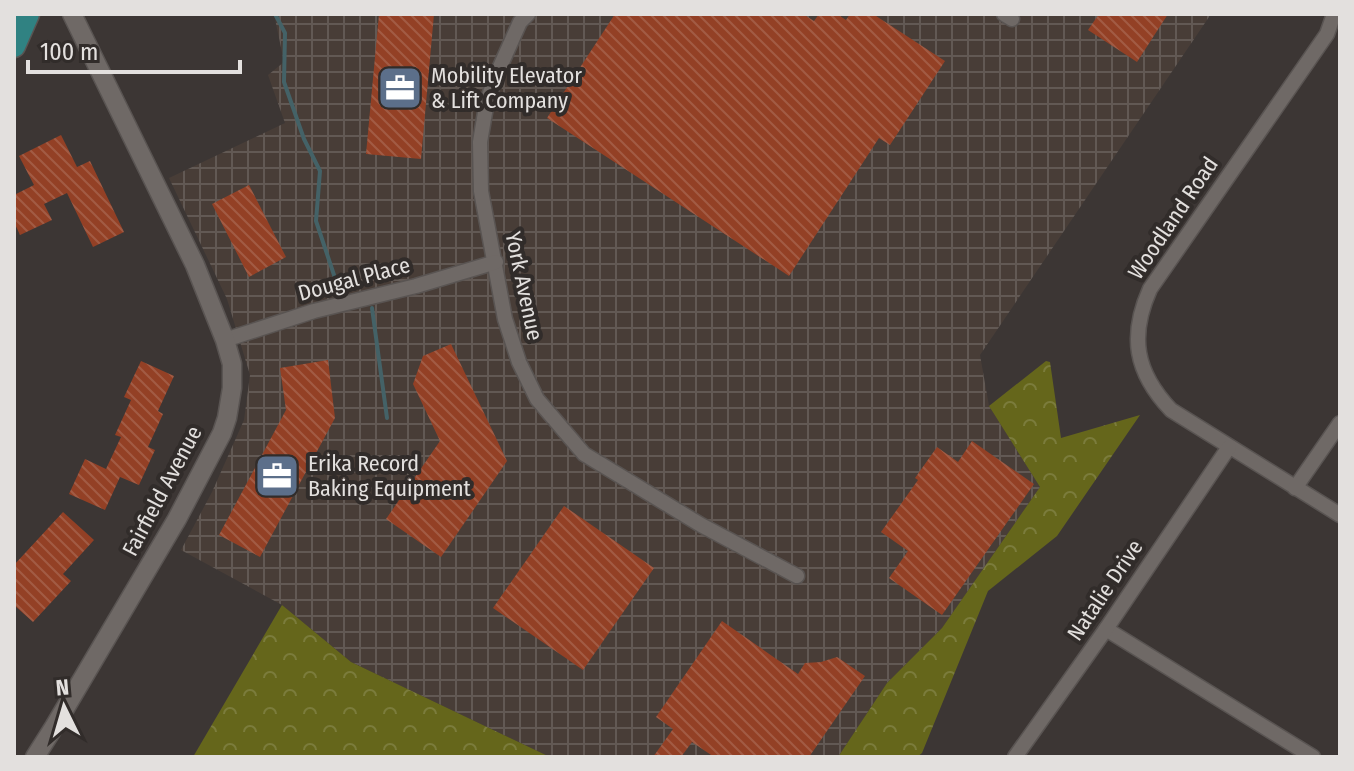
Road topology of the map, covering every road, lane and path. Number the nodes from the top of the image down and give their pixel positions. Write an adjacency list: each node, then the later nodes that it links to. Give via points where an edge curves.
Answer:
1 (28, 14): 5 (main road)
2 (72, 14): 7 (street, Fairfield Avenue, via 195,265)
3 (528, 14): 6 (street, York Avenue, via 499,69 480,142 481,191)
4 (1334, 14): 9 (street, Woodland Road, via 1327,34 1155,280 1139,318 1140,358 1157,396 1179,417)
5 (14, 46)
6 (496, 262): 7 (street, Dougal Place); 12 (street, York Avenue, via 505,319 519,362 537,399 584,454)
7 (225, 340): 14 (street, Fairfield Avenue, via 232,388 222,433 177,519)
8 (1340, 423): 10 (street)
9 (1229, 447): 10 (street, Woodland Road); 13 (street, Natalie Drive)
10 (1295, 488): 11 (street, Woodland Road)
11 (1340, 515)
12 (797, 576)
13 (1106, 629): 15 (street, Natalie Drive); 16 (street)
14 (35, 757)
15 (1015, 757)
16 (1313, 757)

